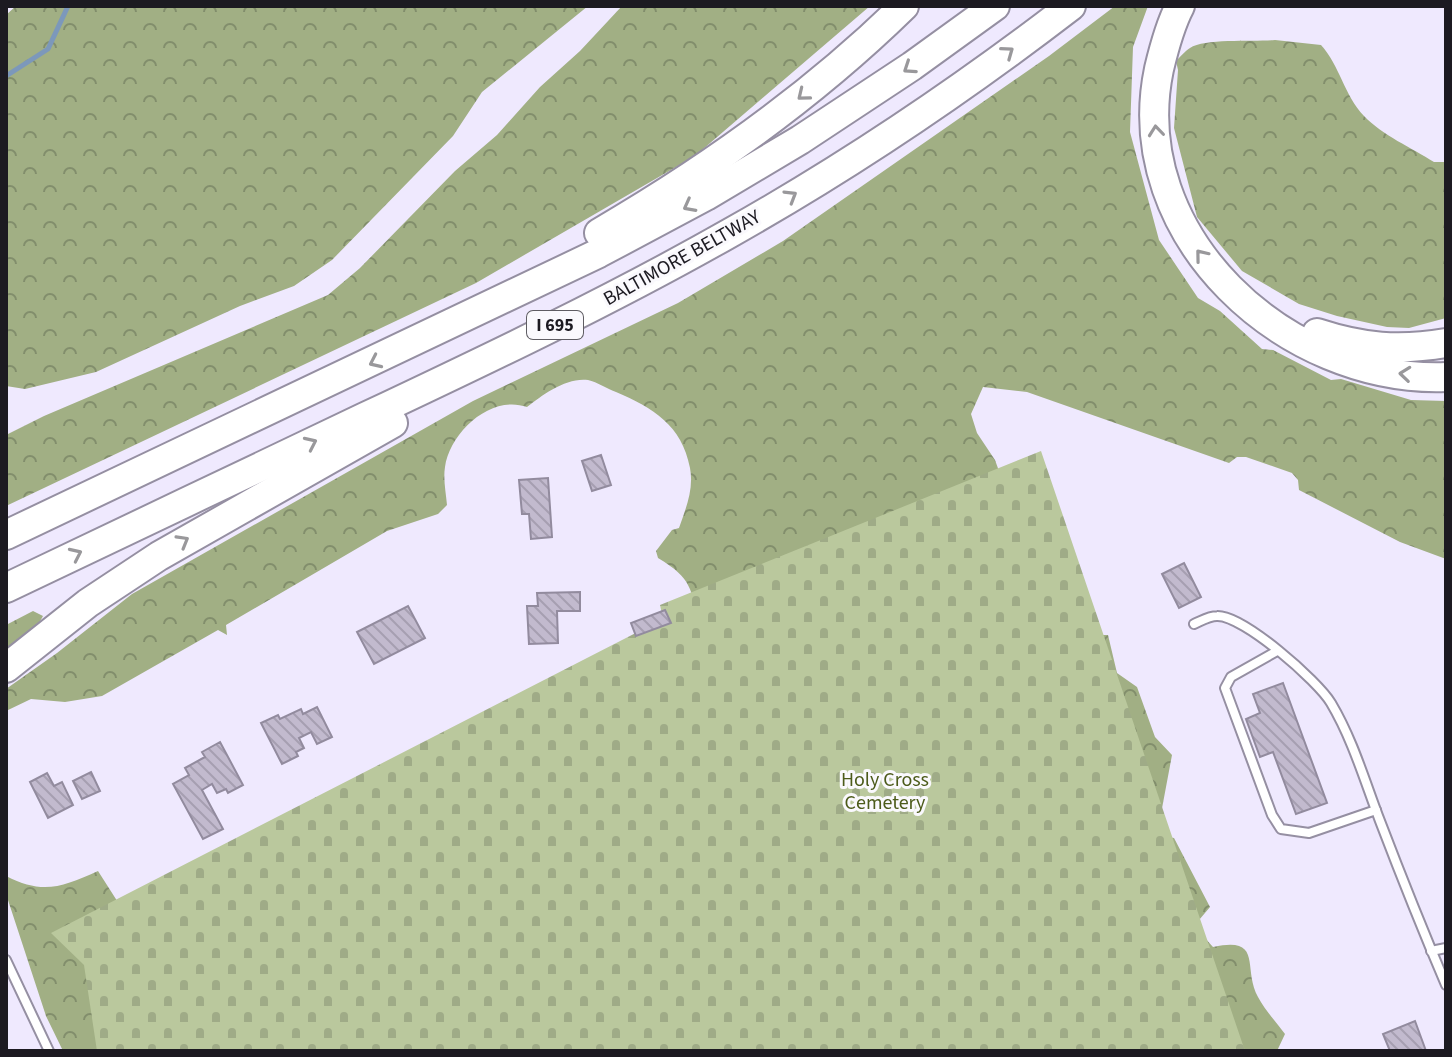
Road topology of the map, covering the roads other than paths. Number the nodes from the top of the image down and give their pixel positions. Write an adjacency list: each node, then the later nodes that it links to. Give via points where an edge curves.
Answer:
1 (904, 6): 7 (highway, one-way to 7, via 822,79 674,189)
2 (995, 6): 7 (highway, I 695, one-way to 7, via 813,132 706,196)
3 (1071, 6): 6 (highway, BALTIMORE BELTWAY / I 695, one-way to 3, via 823,177 939,102)
4 (1180, 6): 5 (highway, one-way to 4, via 1193,246 1165,185 1159,156 1156,85)
5 (1239, 296): 8 (highway, via 1342,341 1379,348); 9 (highway, one-way to 5, via 1365,368 1329,356 1294,340)
6 (581, 312): 11 (highway, BALTIMORE BELTWAY / I 695, one-way to 6); 14 (highway, one-way to 6, via 88,603 159,556)
7 (445, 328): 10 (highway, I 695, one-way to 10)
8 (1446, 343)
9 (1446, 377)
10 (6, 535)
11 (6, 588)
12 (1194, 624): 13 (lane, via 1219,615 1232,619)
13 (1277, 651): 15 (lane, via 1329,700); 15 (lane, via 1231,677 1225,688 1272,815 1281,829 1309,833)
14 (6, 668)
15 (1376, 810): 17 (lane)
16 (1446, 948): 17 (lane)
17 (1431, 951): 19 (lane)
18 (6, 960): 20 (lane)
19 (1446, 985)
20 (49, 1051)

